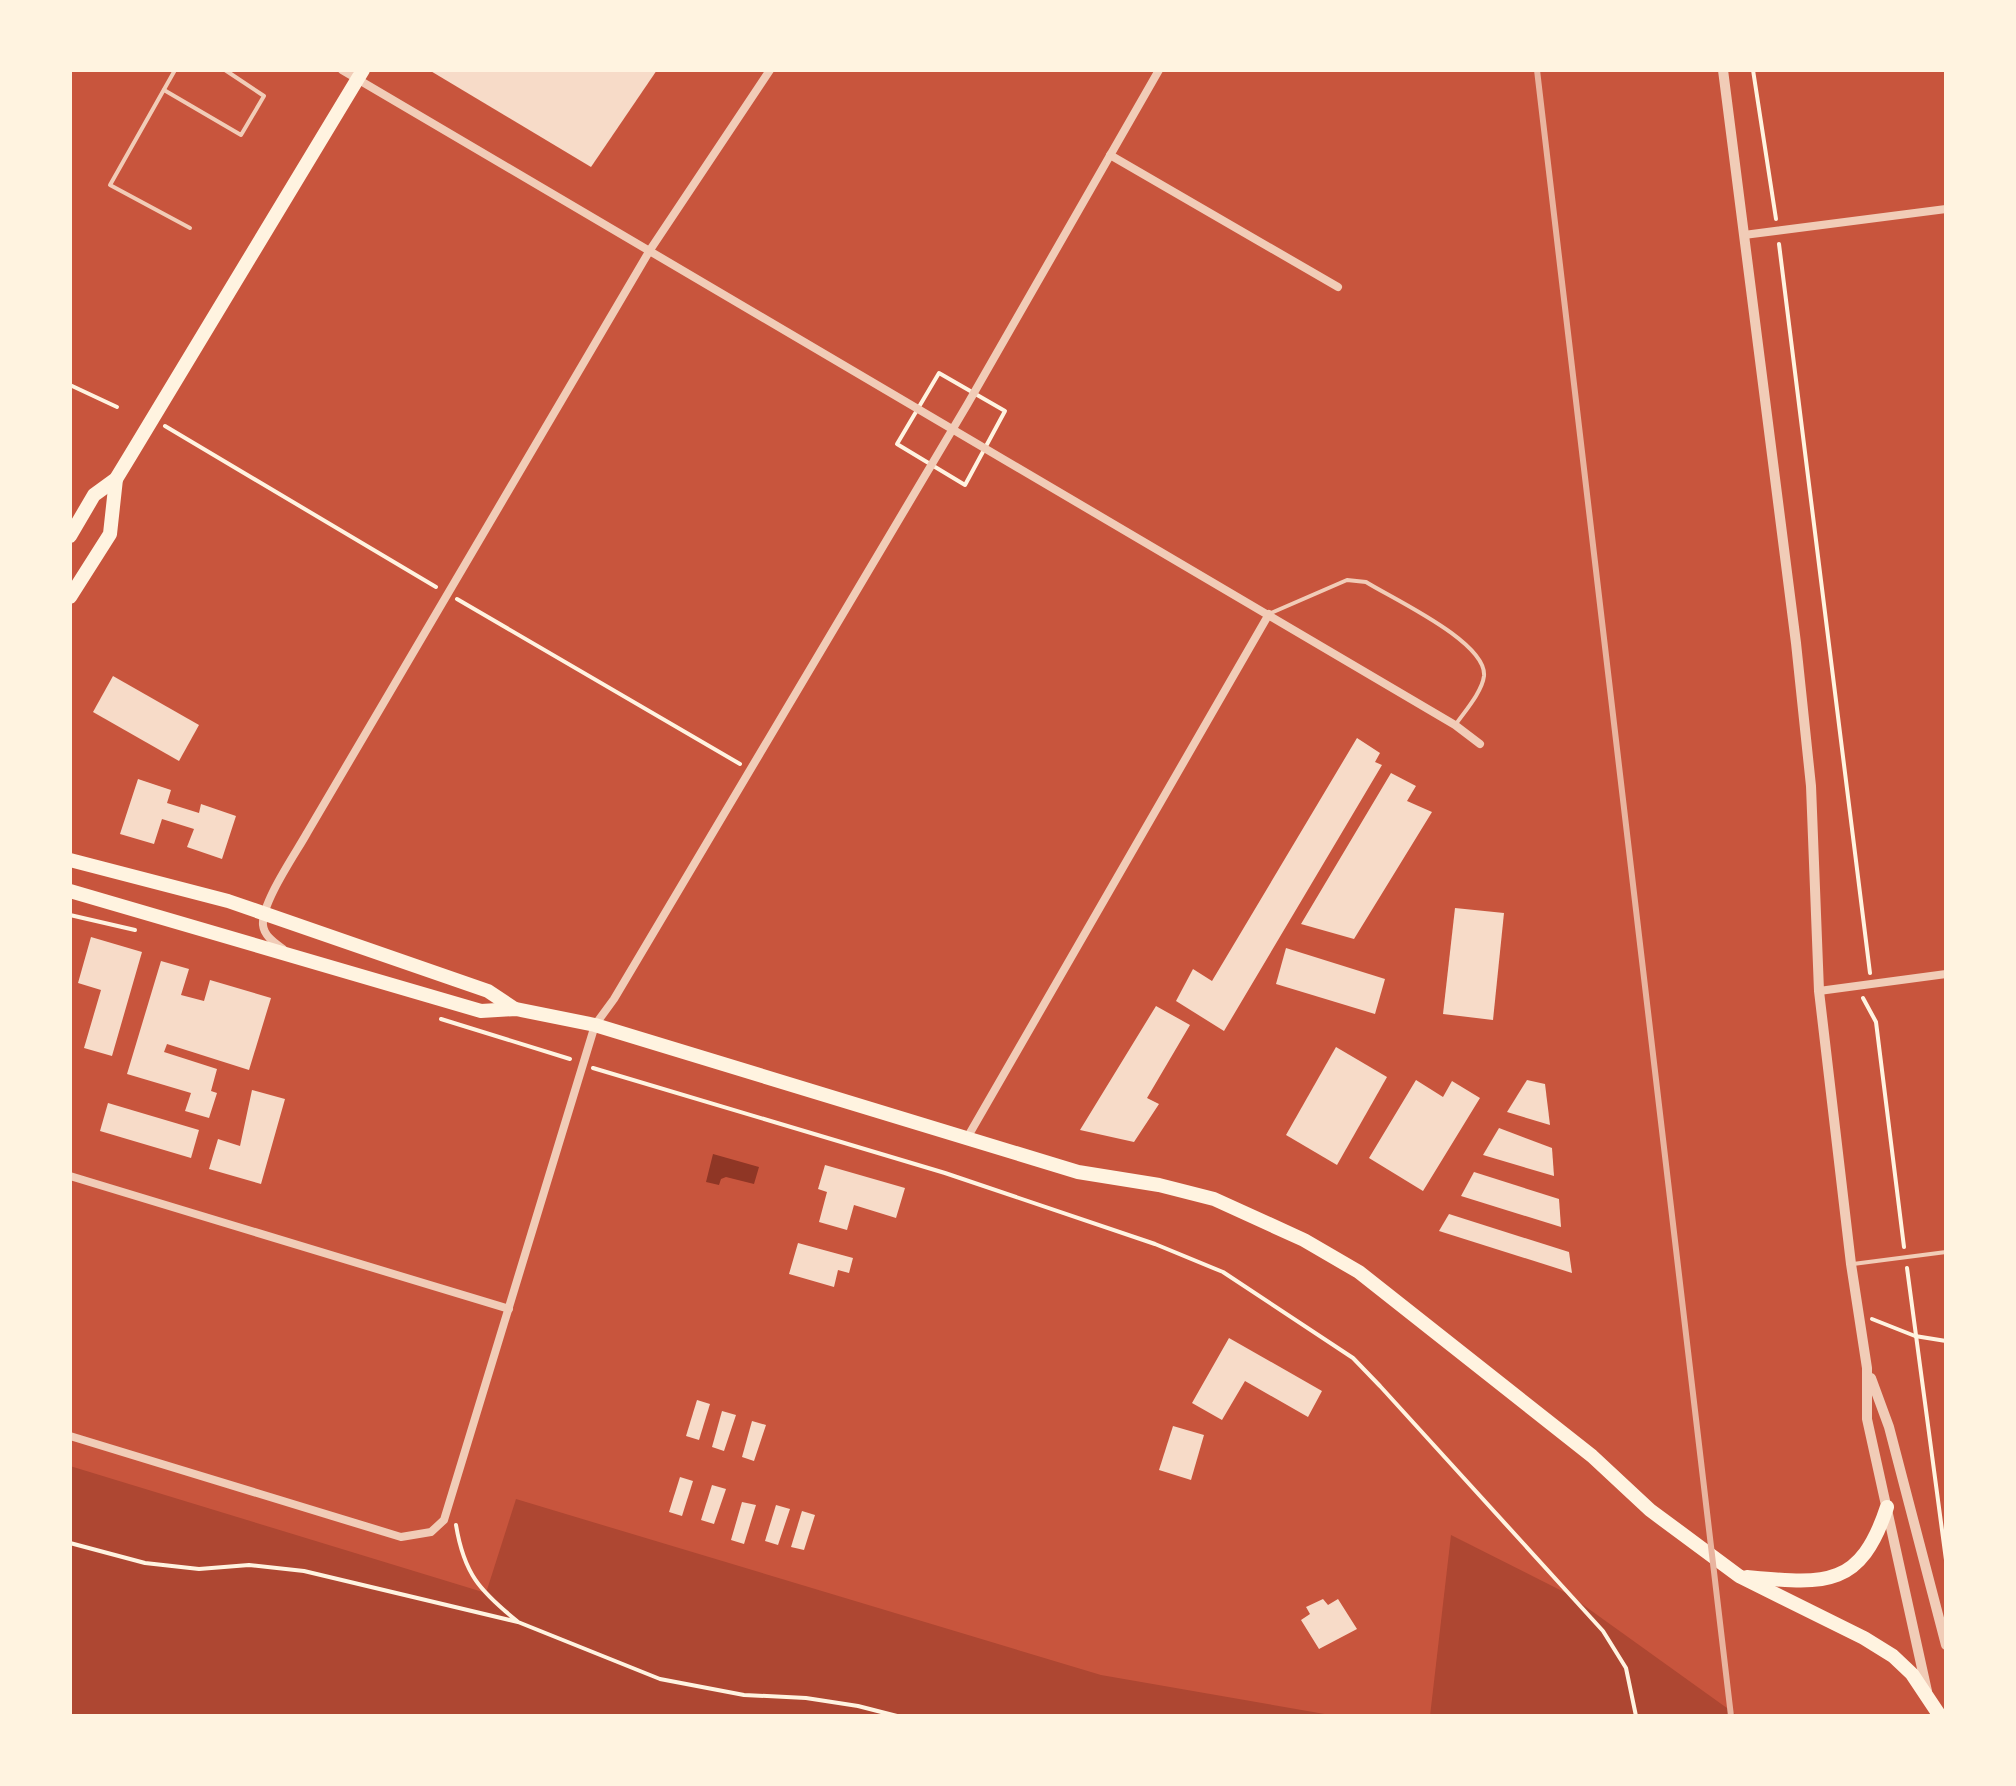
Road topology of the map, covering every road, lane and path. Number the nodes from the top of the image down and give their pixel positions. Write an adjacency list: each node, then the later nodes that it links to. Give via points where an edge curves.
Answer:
1 (175, 70): 9 (lane)
2 (225, 70): 9 (lane, via 264,96 241,135)
3 (342, 70): 8 (street)
4 (770, 70): 15 (street)
5 (1159, 70): 10 (street)
6 (1723, 70): 14 (street)
7 (1753, 70): 13 (path)
8 (360, 74): 15 (street); 20 (highway)
9 (164, 90): 12 (lane, via 110,185)
10 (1110, 155): 16 (street); 19 (street)
11 (1946, 209): 13 (street)
12 (190, 228)
13 (1777, 231): 14 (street); 33 (path)
14 (1744, 235): 34 (street, via 1811,786)
15 (650, 250): 19 (street); 28 (street, via 438,606)
16 (1338, 287)
17 (70, 385): 18 (path)
18 (117, 407)
19 (953, 428): 23 (street); 37 (street)
20 (116, 479): 21 (highway, via 94,495); 22 (highway, via 110,534)
21 (70, 536)
22 (70, 597)
23 (1269, 614): 24 (street); 24 (lane, via 1347,580 1366,582 1477,653 1484,678); 39 (street)
24 (1455, 725): 25 (street)
25 (1480, 744)
26 (70, 860): 28 (highway)
27 (70, 891): 31 (highway)
28 (266, 913): 31 (street, via 267,935); 35 (highway, via 488,991)
29 (70, 915): 30 (path)
30 (138, 930)
31 (289, 954): 35 (highway, via 481,1011)
32 (1946, 974): 33 (street)
33 (1872, 984): 34 (street)
34 (1819, 991): 42 (street)
35 (516, 1009): 37 (highway)
36 (435, 1017): 38 (path)
37 (595, 1025): 38 (street); 39 (highway)
38 (583, 1064): 43 (street); 56 (path, via 945,1173 1223,1272 1353,1358 1380,1386 1603,1631 1626,1668)
39 (967, 1138): 51 (highway, via 1078,1172 1214,1199 1304,1240 1359,1272 1425,1322 1592,1456 1650,1510)
40 (70, 1176): 43 (street)
41 (1946, 1252): 42 (lane)
42 (1851, 1264): 44 (street)
43 (509, 1309): 48 (street)
44 (1859, 1313): 45 (path, via 1915,1336); 46 (street)
45 (1946, 1341)
46 (1867, 1368): 49 (street, via 1867,1419); 53 (street, via 1889,1427)
47 (70, 1436): 48 (street, via 401,1537 431,1532)
48 (452, 1502): 52 (path, via 467,1568 481,1591)
49 (1887, 1507): 51 (highway, via 1875,1542 1860,1562 1833,1578); 54 (street)
50 (70, 1543): 52 (path, via 145,1563 304,1571)
51 (1739, 1576): 54 (highway, via 1893,1656)
52 (518, 1622): 55 (path, via 660,1679)
53 (1946, 1645)
54 (1928, 1697): 57 (highway)
55 (897, 1716)
56 (1636, 1716)
57 (1940, 1716)

